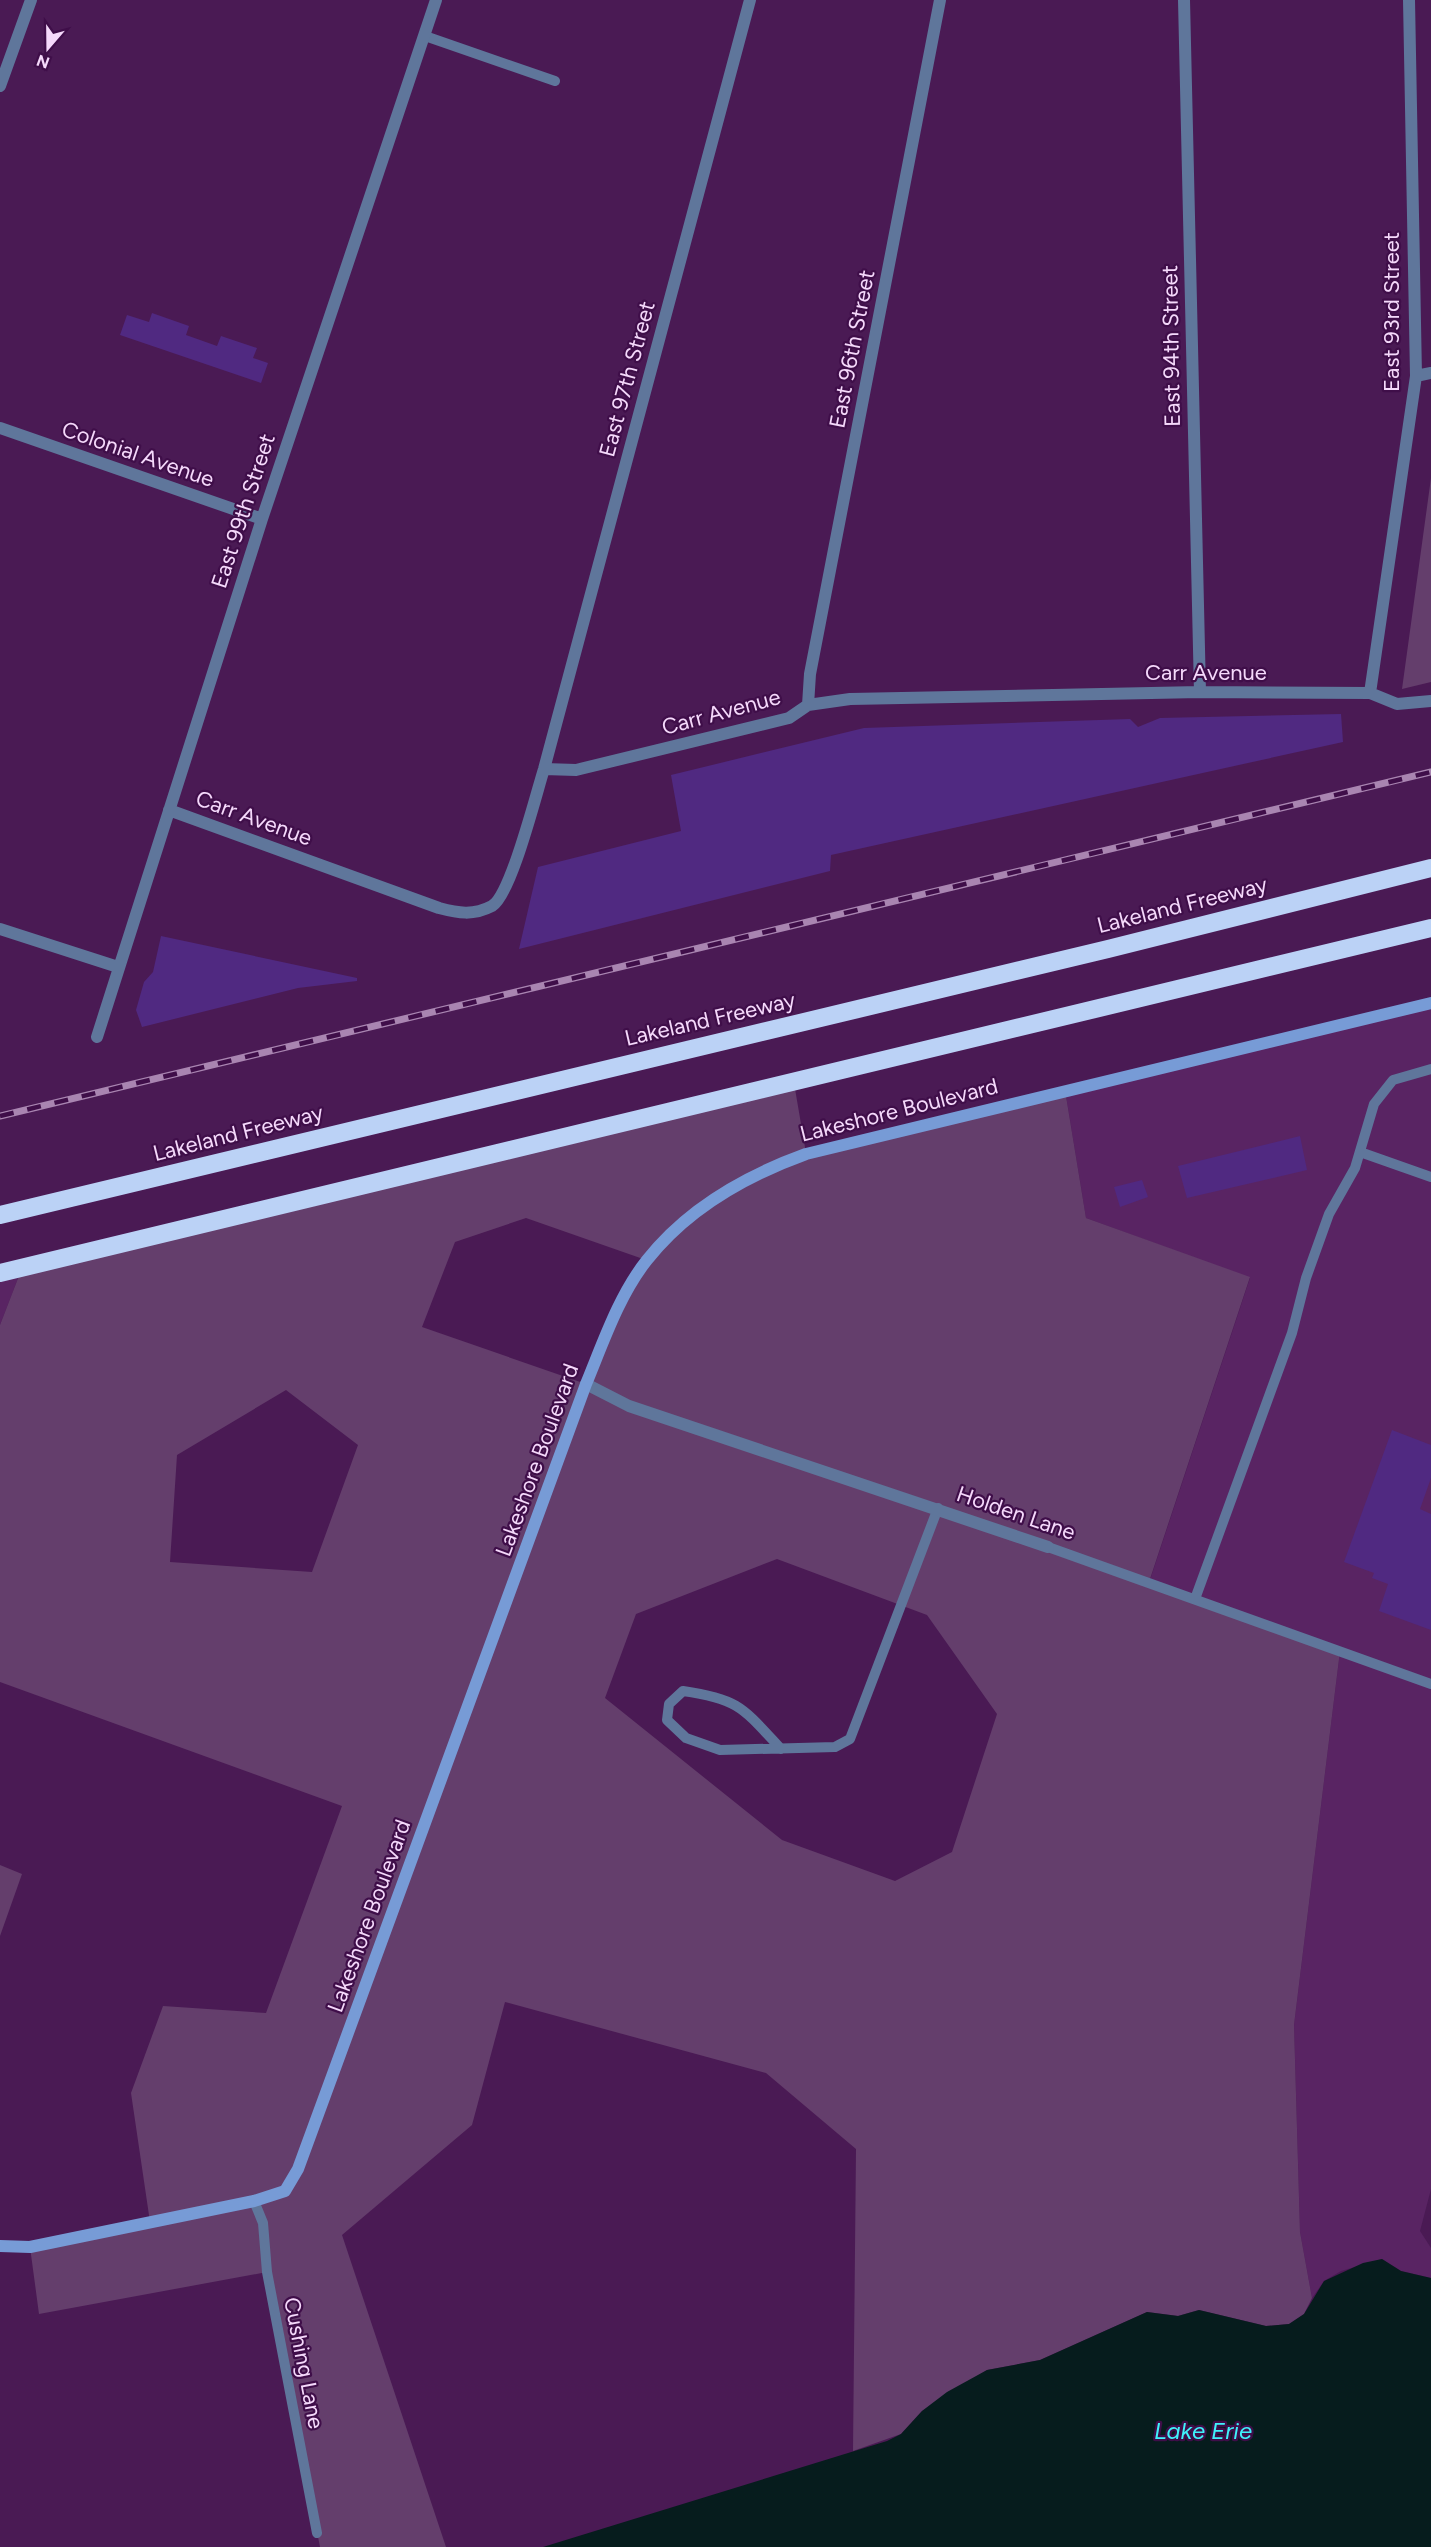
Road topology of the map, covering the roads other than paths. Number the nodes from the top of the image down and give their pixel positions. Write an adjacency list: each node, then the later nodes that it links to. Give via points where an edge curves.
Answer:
1 (31, 0): 9 (street)
2 (436, 0): 7 (street, East 99th Street)
3 (750, 0): 18 (street, East 97th Street)
4 (940, 0): 17 (street, East 96th Street, via 812,663)
5 (1185, 0): 14 (street, East 94th Street)
6 (1409, 0): 11 (street, East 93rd Street)
7 (424, 36): 8 (lane); 13 (street, East 99th Street)
8 (555, 81)
9 (0, 86)
10 (1431, 373): 11 (street)
11 (1416, 376): 15 (street, East 93rd Street)
12 (0, 428): 13 (street, Colonial Avenue)
13 (262, 519): 19 (street, East 99th Street)
14 (1200, 692): 15 (street, Carr Avenue); 17 (street, Carr Avenue, via 850,699)
15 (1370, 693): 16 (street, Carr Avenue, via 1397,704)
16 (1431, 701)
17 (808, 705): 18 (street, Carr Avenue, via 789,718 576,770)
18 (544, 769): 19 (street, Carr Avenue, via 509,880 494,905 465,915)
19 (169, 810): 23 (street, East 99th Street)
20 (1431, 868): 29 (highway, Lakeland Freeway)
21 (1431, 928): 30 (highway)
22 (0, 929): 23 (street)
23 (118, 967): 25 (street, East 99th Street)
24 (1431, 1003): 31 (street, Lakeshore Boulevard, via 806,1154 763,1169 725,1190 682,1223 646,1260 620,1305)
25 (97, 1037)
26 (1431, 1069): 27 (lane, via 1393,1080 1374,1104)
27 (1360, 1152): 28 (lane); 34 (lane, via 1329,1214 1292,1333)
28 (1431, 1177)
29 (0, 1215)
30 (0, 1273)
31 (586, 1384): 32 (street, Holden Lane, via 629,1406); 37 (street, Lakeshore Boulevard, via 298,2169 285,2191)
32 (938, 1508): 33 (street, Holden Lane); 36 (lane, via 850,1739 835,1747)
33 (1048, 1546): 34 (lane, Holden Lane)
34 (1195, 1599): 35 (lane, Holden Lane)
35 (1431, 1684)
36 (781, 1749): 36 (lane, via 720,1750 686,1738 667,1720 669,1704 683,1691 717,1696 744,1709)
37 (254, 2201): 38 (street, Lakeshore Boulevard, via 30,2247); 39 (lane, Cushing Lane, via 262,2223 267,2272)
38 (0, 2246)
39 (317, 2533)

